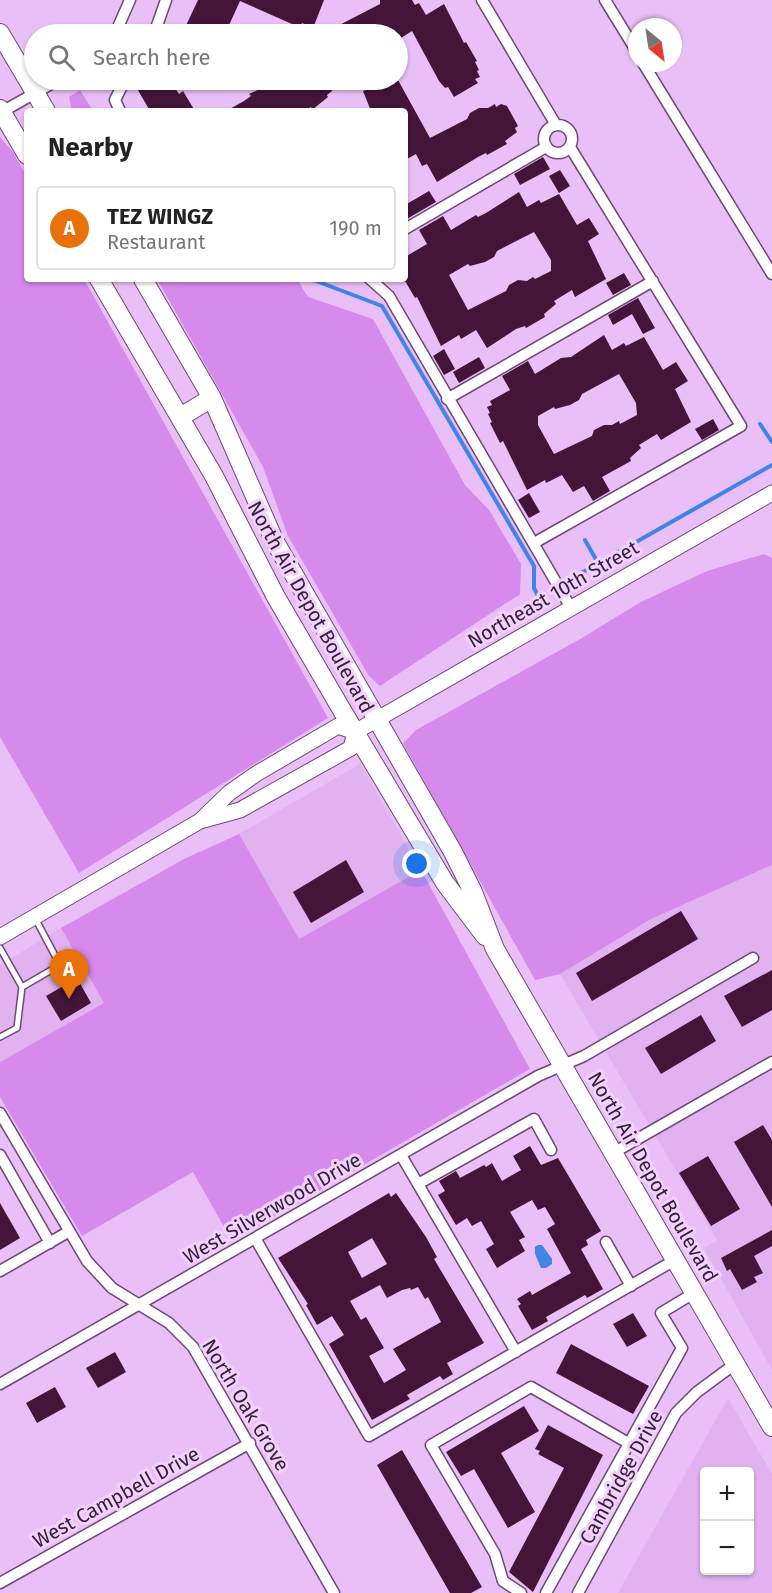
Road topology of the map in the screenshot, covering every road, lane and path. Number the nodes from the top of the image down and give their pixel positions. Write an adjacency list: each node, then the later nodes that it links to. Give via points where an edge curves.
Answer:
1 (130, 0): 5 (street)
2 (166, 0): 6 (street)
3 (482, 0): 18 (street)
4 (605, 0): 8 (street)
5 (119, 24)
6 (158, 24)
7 (0, 33): 10 (main road)
8 (628, 37)
9 (649, 72): 23 (street)
10 (24, 74)
11 (33, 90): 14 (main road)
12 (40, 90): 14 (street)
13 (118, 90): 16 (street, via 115,100)
14 (35, 93): 15 (main road); 17 (street)
15 (44, 108)
16 (119, 108)
17 (1, 111): 21 (main road)
18 (556, 125): 19 (street, via 545,134); 20 (street, via 571,132)
19 (546, 147): 20 (street, via 560,153); 22 (street)
20 (570, 147): 27 (street)
21 (24, 150)
22 (408, 227)
23 (772, 274)
24 (101, 282): 30 (main road, North Air Depot Boulevard)
25 (145, 282): 28 (main road, North Air Depot Boulevard)
26 (373, 282): 29 (street, via 388,297)
27 (653, 282): 29 (street); 32 (street, via 741,426)
28 (212, 398): 30 (main road); 34 (main road, North Air Depot Boulevard, via 274,540)
29 (447, 399): 32 (street)
30 (180, 417): 35 (main road, North Air Depot Boulevard, via 276,597)
31 (772, 493): 33 (main road, Northeast 10th Street)
32 (534, 543): 33 (street)
33 (571, 608): 34 (main road, Northeast 10th Street)
34 (378, 719): 35 (main road, Northeast 10th Street); 40 (main road, North Air Depot Boulevard, via 463,872)
35 (355, 732): 36 (main road, Northeast 10th Street, via 351,748 262,800); 36 (main road, Northeast 10th Street, via 338,726 256,774); 40 (main road, North Air Depot Boulevard, via 451,892)
36 (200, 821): 37 (main road, Northeast 10th Street)
37 (34, 917): 38 (main road, Northeast 10th Street); 42 (lane, via 60,965)
38 (2, 931)
39 (0, 948): 42 (lane)
40 (495, 949): 45 (main road, North Air Depot Boulevard)
41 (753, 958): 45 (street, West Silverwood Drive)
42 (22, 987): 43 (lane, via 17,1028)
43 (0, 1037)
44 (772, 1062): 48 (street)
45 (562, 1066): 48 (main road, North Air Depot Boulevard); 50 (street, West Silverwood Drive)
46 (0, 1113): 52 (street, North Oak Grove)
47 (551, 1150): 51 (street, via 534,1119)
48 (613, 1153): 56 (main road, North Air Depot Boulevard)
49 (0, 1155): 54 (street)
50 (401, 1155): 51 (street); 53 (street, West Silverwood Drive)
51 (418, 1184): 61 (street)
52 (68, 1232): 54 (street); 60 (street, North Oak Grove, via 112,1288)
53 (255, 1238): 60 (street, West Silverwood Drive); 61 (street, via 369,1436)
54 (50, 1242): 57 (street)
55 (606, 1242): 58 (street)
56 (675, 1260): 58 (street); 59 (main road, North Air Depot Boulevard)
57 (0, 1271)
58 (631, 1286): 61 (street)
59 (694, 1293): 62 (main road, North Air Depot Boulevard); 66 (street, via 661,1313 682,1348)
60 (139, 1305): 63 (street, West Silverwood Drive); 65 (street, North Oak Grove, via 169,1323 193,1347)
61 (516, 1352)
62 (735, 1364): 64 (main road, North Air Depot Boulevard); 71 (street, Cambridge Drive, via 676,1413)
63 (0, 1384)
64 (772, 1428)
65 (250, 1443): 67 (street, West Campbell Drive); 68 (street, North Oak Grove)
66 (630, 1444): 69 (street, via 531,1387 431,1445 495,1554 503,1581); 70 (street)
67 (0, 1583)
68 (334, 1593)
69 (521, 1593)
70 (546, 1593)
71 (578, 1593)

